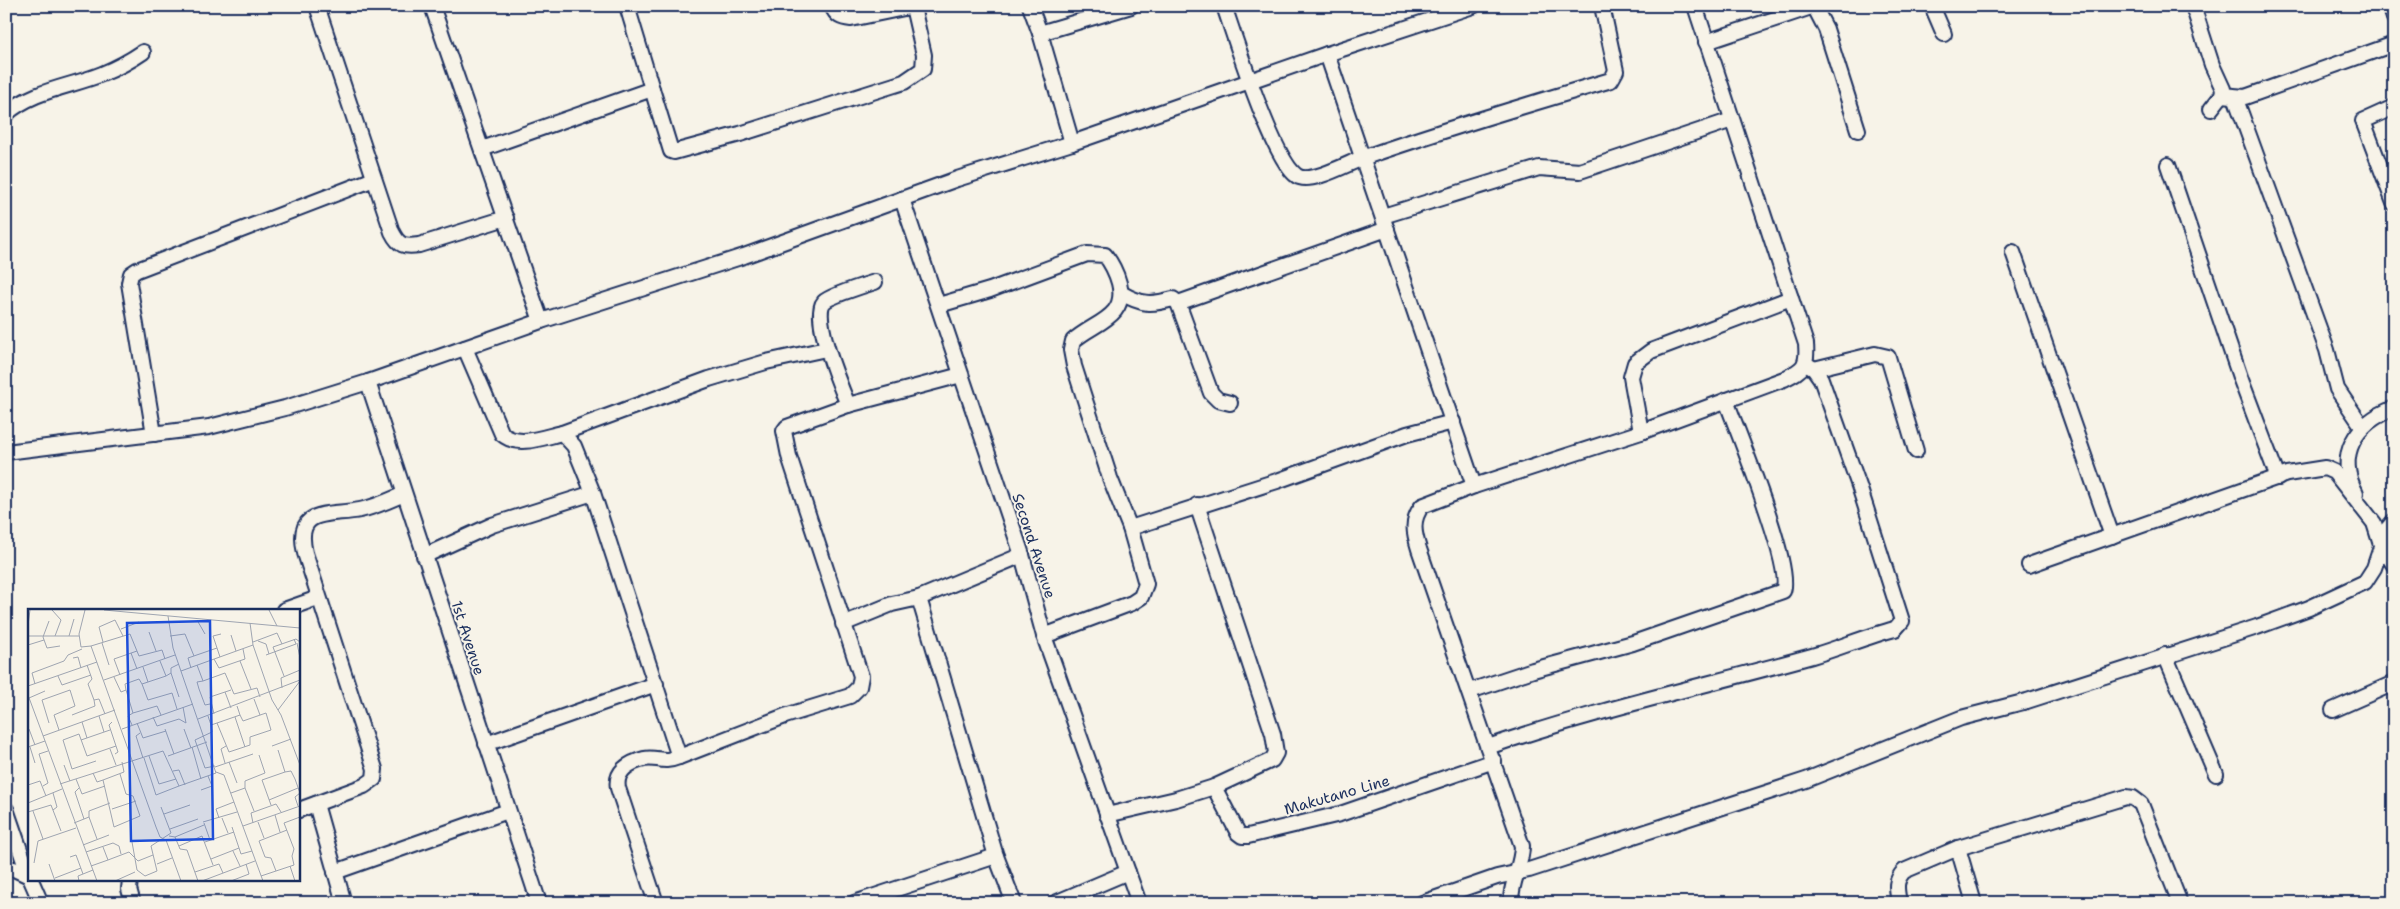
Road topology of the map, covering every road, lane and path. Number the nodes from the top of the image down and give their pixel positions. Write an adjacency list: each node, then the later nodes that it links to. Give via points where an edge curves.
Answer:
1 (316, 6): 35 (street)
2 (432, 6): 32 (street)
3 (627, 6): 24 (street)
4 (832, 6): 5 (street, via 842,18 851,19)
5 (913, 6): 24 (street, via 925,63 923,69 904,82 674,152 671,151)
6 (1030, 6): 17 (street)
7 (1131, 6): 17 (street)
8 (1224, 6): 23 (street)
9 (1473, 6): 22 (street)
10 (1602, 6): 33 (street, via 1616,72 1612,80)
11 (1695, 6): 19 (street)
12 (1814, 6): 19 (street); 30 (street, via 1826,30)
13 (1932, 6): 18 (street)
14 (2193, 6): 25 (street, via 2212,65)
15 (2390, 6): 16 (street)
16 (2394, 18)
17 (1040, 33): 31 (street)
18 (1944, 34)
19 (1706, 42): 29 (street)
20 (2394, 44): 25 (street, via 2245,97)
21 (143, 52): 28 (street, via 102,74 30,98)
22 (1327, 54): 23 (street); 33 (street)
23 (1250, 82): 31 (street); 33 (street, via 1280,153 1296,175 1316,177)
24 (652, 89): 32 (street)
25 (2228, 96): 27 (street); 57 (street, via 2327,350 2337,390)
26 (2394, 107): 37 (street, via 2363,120)
27 (2211, 109)
28 (6, 114)
29 (1732, 120): 39 (street, via 1580,171 1539,168); 43 (street)
30 (1858, 130)
31 (1072, 143): 36 (street)
32 (482, 150): 38 (street)
33 (1364, 158): 39 (street)
34 (2168, 165): 63 (street)
35 (374, 179): 38 (street, via 392,232 398,243 407,247); 60 (street, via 131,274 129,282)
36 (902, 199): 45 (street, Second Avenue); 46 (street, via 744,256)
37 (2394, 203)
38 (506, 218): 46 (street)
39 (1385, 222): 44 (street); 56 (street)
40 (2013, 252): 71 (street)
41 (875, 282): 48 (street, via 825,302 821,313)
42 (1121, 293): 44 (street, via 1137,302 1158,303 1174,299); 45 (street, via 1105,255 1087,254 990,290); 70 (street, via 1118,308 1073,340 1071,350 1094,432)
43 (1791, 298): 49 (street); 59 (street, via 1651,351 1635,363 1631,377)
44 (1178, 302): 53 (street, via 1211,393 1218,400)
45 (938, 305): 50 (street, Second Avenue)
46 (541, 321): 47 (street)
47 (465, 348): 51 (street); 58 (street, via 502,434 515,441 536,440)
48 (826, 349): 54 (street); 58 (street, via 709,379)
49 (1810, 367): 52 (street); 61 (street, via 1876,354 1888,358); 88 (street, via 1820,379 1859,486 1902,621 1899,626 1814,655 1678,690)
50 (961, 375): 54 (street); 73 (street, Second Avenue)
51 (368, 382): 60 (street, via 285,408 209,426); 66 (street, 1st Avenue)
52 (1726, 400): 59 (street); 85 (street, via 1774,532 1786,582 1782,592 1633,642)
53 (1230, 403)
54 (848, 405): 80 (street, via 787,427 783,436)
55 (2394, 408): 57 (street, via 2379,413)
56 (1453, 422): 64 (street); 67 (street, via 1407,434 1276,481)
57 (2362, 426): 68 (street, via 2352,441 2348,473)
58 (562, 432): 65 (street, via 574,446)
59 (1641, 432): 64 (street)
60 (154, 434): 62 (street)
61 (1916, 451)
62 (6, 452)
63 (2278, 478): 68 (street, via 2325,468 2334,472); 71 (street)
64 (1474, 486): 85 (street, via 1422,506 1414,520 1414,532)
65 (593, 493): 74 (street, via 492,525); 84 (street)
66 (404, 494): 74 (street, 1st Avenue); 77 (street, via 360,510 310,518 303,528 302,541)
67 (1197, 505): 70 (street); 92 (street, via 1273,734 1276,753 1272,760)
68 (2363, 507): 72 (street, via 2374,523)
69 (2394, 521): 72 (street, via 2386,529)
70 (1130, 528): 81 (street, via 1146,584 1141,597)
71 (2112, 536): 75 (street)
72 (2382, 545): 76 (street); 82 (street, via 2365,582 2350,590 2256,627)
73 (1022, 555): 78 (street); 81 (street, Second Avenue)
74 (424, 556): 87 (street, 1st Avenue)
75 (2029, 565)
76 (2394, 565)
77 (318, 598): 79 (street); 93 (street, via 375,769 374,779 364,786)
78 (918, 598): 80 (street, via 892,604); 99 (street)
79 (287, 609)
80 (843, 624): 89 (street, via 861,676 859,687 850,696 785,716)
81 (1044, 636): 97 (street, Second Avenue)
82 (2165, 655): 91 (street); 104 (street, via 2026,701 1961,718 1806,780)
83 (2394, 683): 86 (street)
84 (656, 684): 87 (street); 89 (street)
85 (1470, 691): 88 (street)
86 (2333, 710)
87 (486, 744): 96 (street, 1st Avenue)
88 (1488, 747): 90 (street)
89 (679, 757): 112 (street, via 669,761 644,759 620,771 617,776 618,788)
90 (1494, 761): 92 (street, Makutano Line, via 1340,814 1248,836 1238,834); 104 (street, via 1522,846)
91 (2216, 774)
92 (1214, 787): 97 (street)
93 (316, 804): 95 (street); 101 (street)
94 (6, 809): 103 (street)
95 (300, 810)
96 (508, 811): 101 (street); 111 (street, 1st Avenue)
97 (1107, 815): 102 (street, Second Avenue)
98 (1958, 848): 119 (street, via 1904,871 1896,885); 120 (street); 121 (street, via 2118,799 2133,798 2141,804)
99 (996, 856): 113 (street); 114 (street)
100 (6, 869): 105 (street)
101 (334, 872): 110 (street)
102 (1128, 872): 115 (street); 116 (street, Second Avenue)
103 (28, 873)
104 (1518, 873): 117 (street); 118 (street)
105 (28, 876)
106 (32, 882): 108 (street)
107 (130, 882): 109 (street)
108 (40, 903)
109 (133, 903)
110 (344, 903)
111 (540, 903)
112 (656, 903)
113 (854, 903)
114 (1014, 903)
115 (1055, 903)
116 (1138, 903)
117 (1422, 903)
118 (1510, 903)
119 (1899, 903)
120 (1974, 903)
121 (2180, 903)

